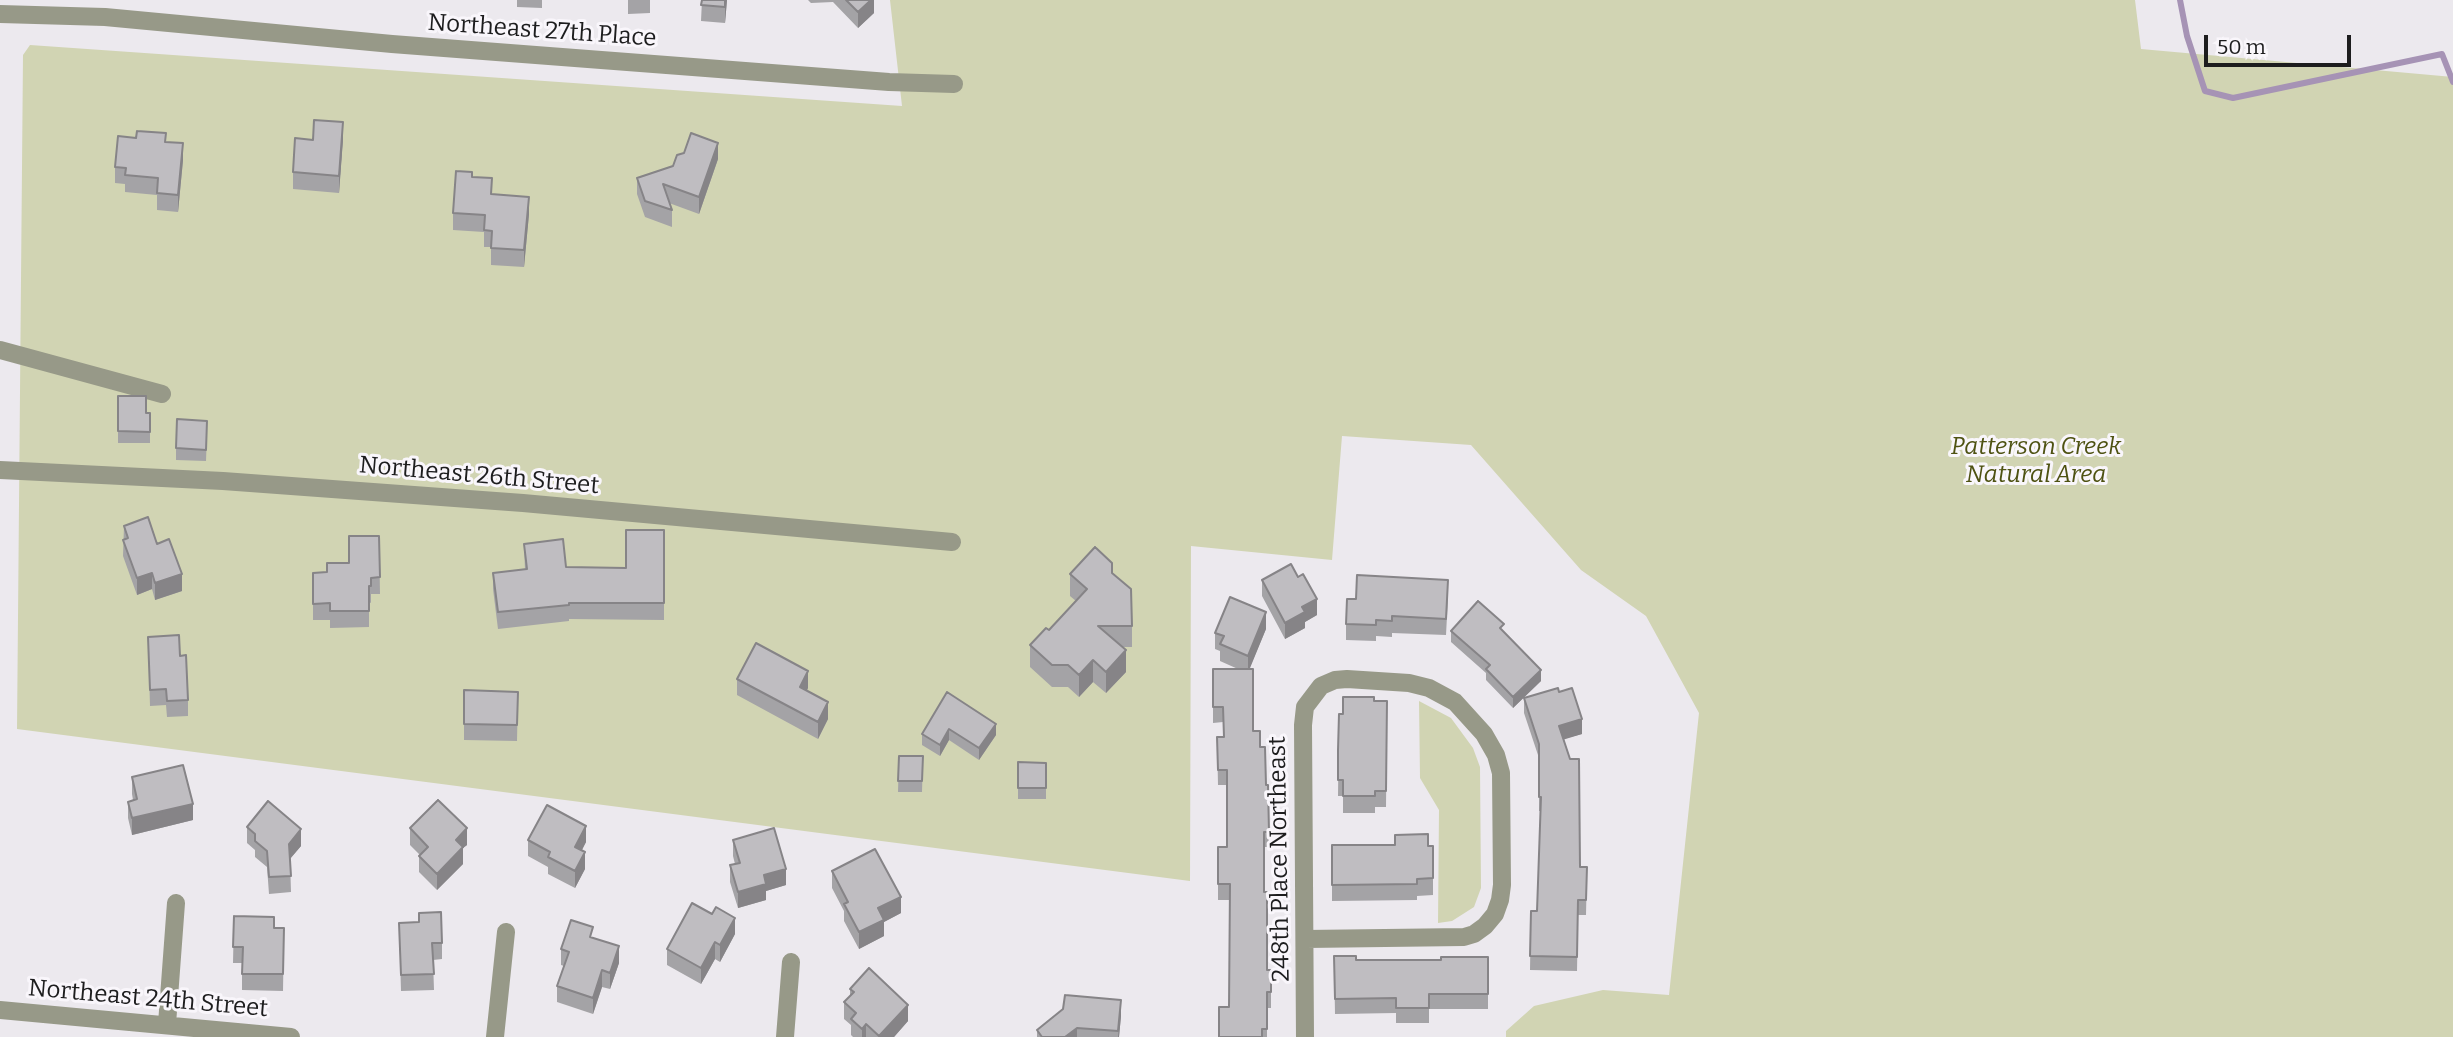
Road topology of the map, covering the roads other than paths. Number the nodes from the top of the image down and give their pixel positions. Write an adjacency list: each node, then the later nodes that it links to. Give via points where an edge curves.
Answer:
1 (0, 14): 2 (street, Northeast 27th Place, via 105,17 392,44)
2 (954, 84)
3 (0, 350): 4 (street)
4 (162, 394)
5 (0, 470): 6 (street, Northeast 26th Street, via 510,502)
6 (952, 542)
7 (176, 903): 12 (street)
8 (506, 932): 14 (street)
9 (1306, 939): 9 (street, 248th Place Northeast, via 1305,707 1321,686 1347,679 1409,683 1455,702 1484,734 1501,773 1502,872 1495,914 1485,926 1464,937); 16 (street, 248th Place Northeast)
10 (790, 962): 15 (street)
11 (0, 1010): 12 (street, Northeast 24th Street)
12 (167, 1024): 13 (street, Northeast 24th Street)
13 (291, 1037)
14 (495, 1037)
15 (785, 1037)
16 (1305, 1037)

